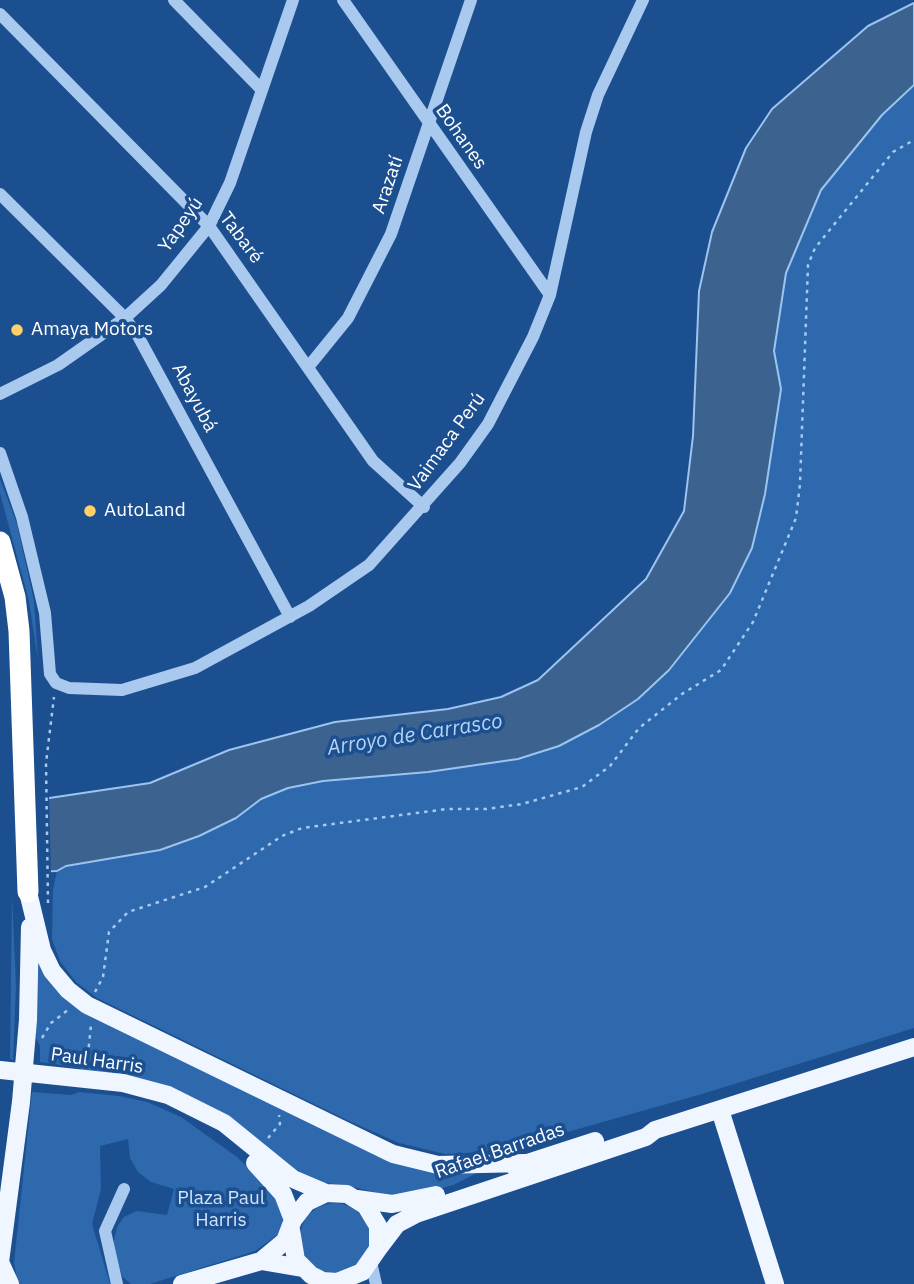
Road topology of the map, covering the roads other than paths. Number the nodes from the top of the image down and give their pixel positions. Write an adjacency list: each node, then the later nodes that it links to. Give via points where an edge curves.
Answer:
1 (174, 0): 7 (street)
2 (293, 0): 7 (street, Yapeyú)
3 (343, 0): 8 (street, Bohanes)
4 (471, 0): 8 (street, Arazatí)
5 (636, 3): 11 (street, Vaimaca Perú, via 586,132)
6 (0, 14): 10 (street, Tabaré)
7 (261, 89): 10 (street, Yapeyú, via 230,183)
8 (429, 126): 11 (street, Bohanes); 13 (street, Arazatí, via 375,268 348,318)
9 (0, 194): 12 (street, Abayubá)
10 (209, 226): 12 (street, Yapeyú, via 161,285); 13 (street, Tabaré)
11 (550, 295): 17 (street, Vaimaca Perú, via 488,424)
12 (125, 318): 14 (street, Yapeyú, via 58,365); 19 (street, Abayubá)
13 (309, 366): 17 (street, Tabaré, via 373,461)
14 (0, 394)
15 (0, 453): 16 (street)
16 (3, 470): 19 (street, Vaimaca Perú, via 34,565 45,613 47,664 56,683 94,691 159,681 195,668)
17 (424, 507): 19 (street, Vaimaca Perú, via 369,565)
18 (0, 542): 20 (highway, via 15,597 36,763)
19 (290, 617)
20 (38, 892): 27 (main road, via 47,960 90,1012 393,1154 438,1166); 34 (main road, via 21,1102)
21 (914, 1047): 25 (main road, Rafael Barradas)
22 (0, 1070): 24 (main road, Paul Harris)
23 (0, 1078): 24 (main road, Paul Harris)
24 (61, 1080): 29 (main road, Paul Harris, via 144,1087 197,1107 236,1131 293,1179); 31 (main road, Paul Harris, via 143,1095 194,1116 239,1147 271,1179 287,1200)
25 (720, 1110): 26 (main road, Rafael Barradas); 41 (main road)
26 (655, 1130): 27 (main road, Rafael Barradas, via 643,1127); 32 (main road, Rafael Barradas, via 646,1137 407,1217 387,1234)
27 (526, 1163): 30 (main road, Rafael Barradas, via 415,1201 383,1204)
28 (124, 1189): 38 (street, via 104,1231)
29 (326, 1193): 30 (main road, Rafael Barradas); 31 (main road, Rafael Barradas, via 307,1202)
30 (357, 1199): 32 (main road, via 378,1226)
31 (292, 1225): 33 (main road, Rafael Barradas, via 285,1241); 35 (main road, via 292,1250)
32 (375, 1256): 36 (main road, Rafael Barradas, via 362,1272); 40 (street)
33 (261, 1261): 35 (main road, Rafael Barradas); 39 (main road, Rafael Barradas)
34 (0, 1262): 37 (main road)
35 (309, 1276): 36 (main road, Rafael Barradas)
36 (339, 1283)
37 (10, 1284)
38 (117, 1284)
39 (183, 1284)
40 (376, 1284)
41 (775, 1284)

